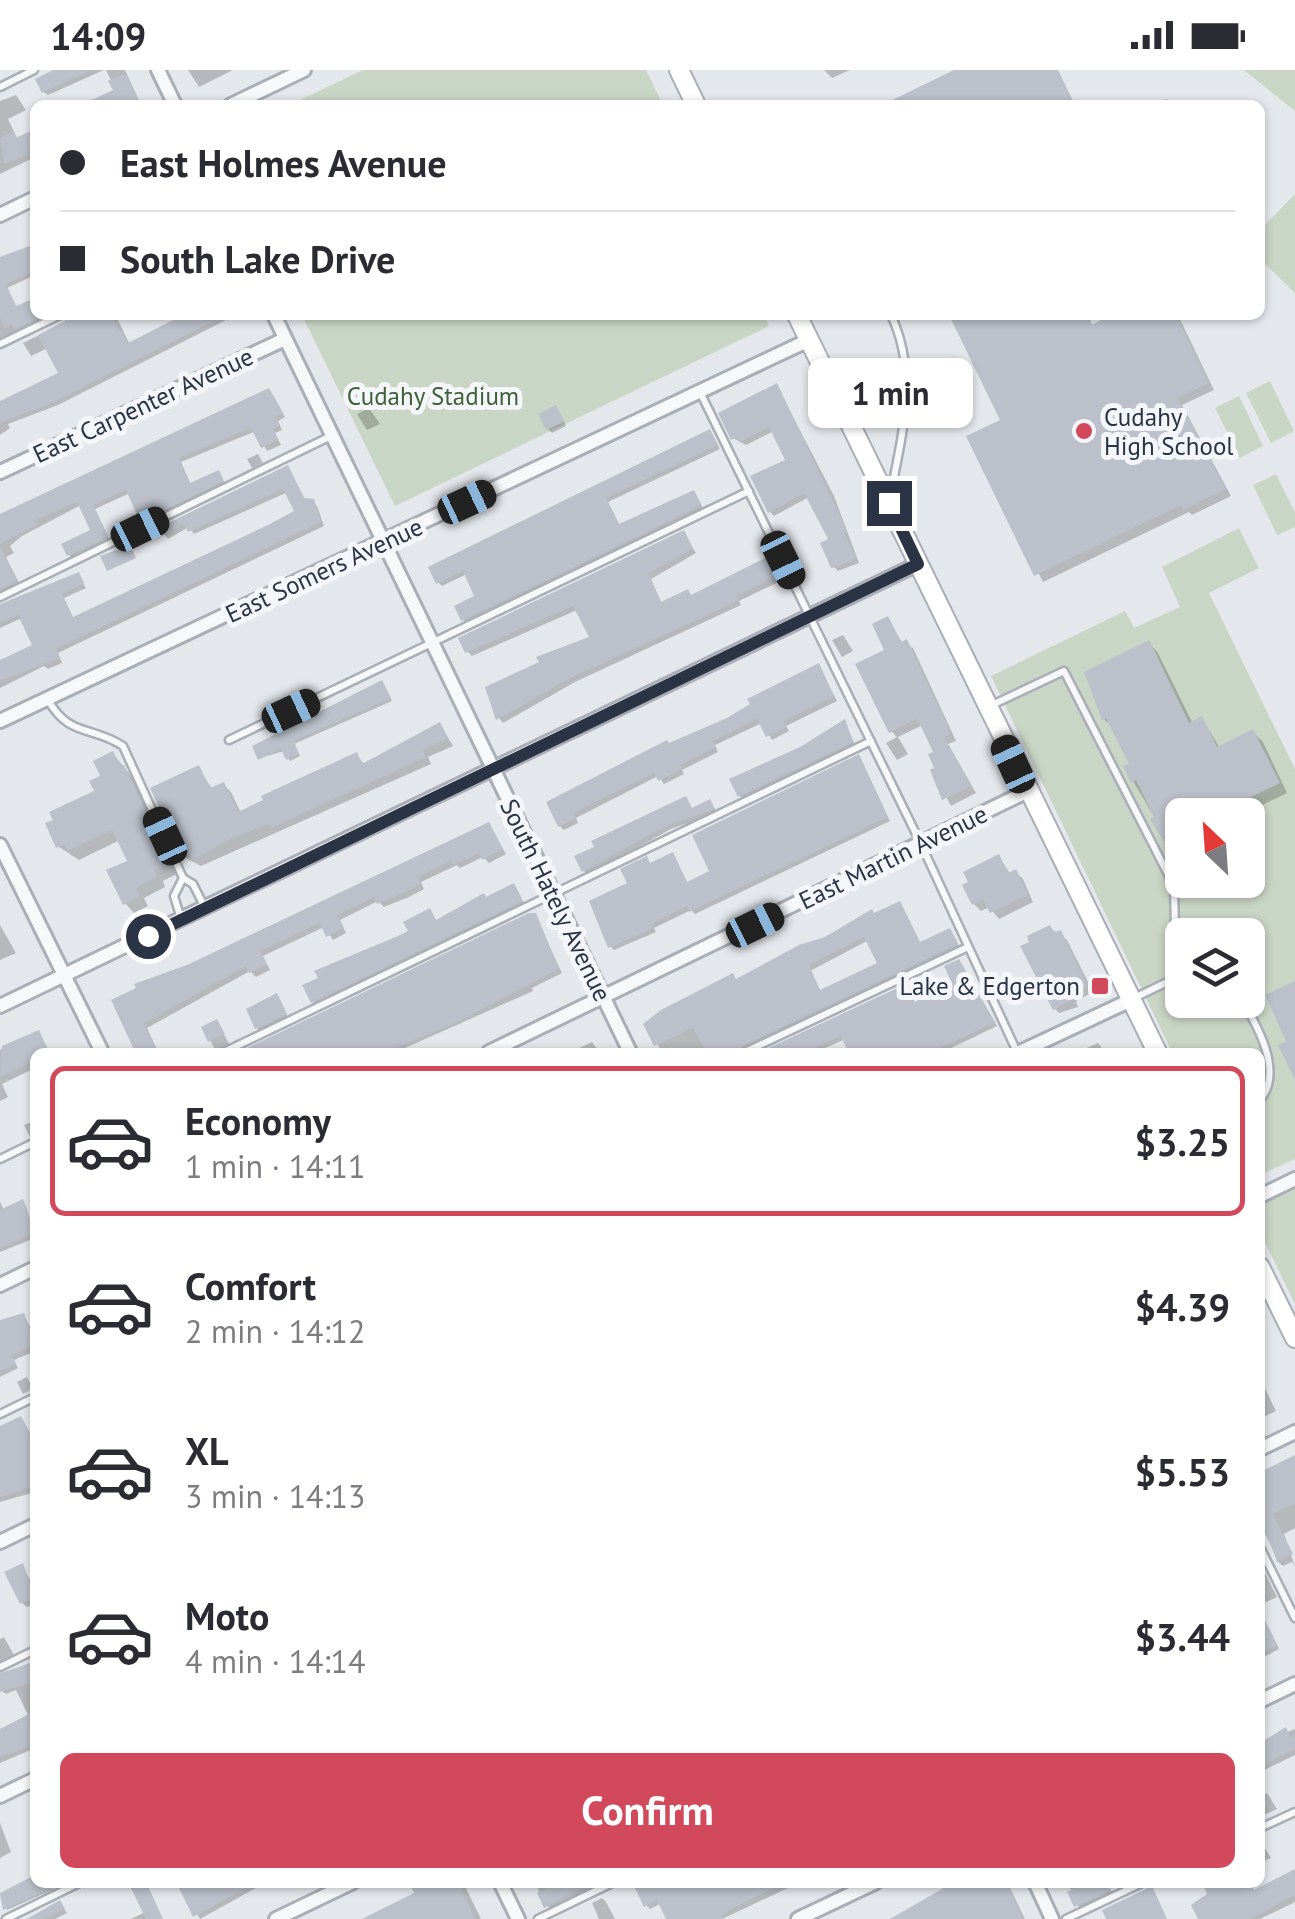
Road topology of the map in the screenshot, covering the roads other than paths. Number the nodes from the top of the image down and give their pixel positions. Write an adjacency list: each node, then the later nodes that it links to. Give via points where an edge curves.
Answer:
1 (34, 70): 5 (lane)
2 (158, 70): 6 (street)
3 (304, 70): 7 (street)
4 (679, 70): 8 (main road)
5 (0, 87)
6 (173, 100)
7 (241, 100)
8 (694, 100)
9 (30, 200): 10 (street)
10 (0, 215)
11 (50, 320): 17 (lane)
12 (276, 320): 15 (street, South Hately Avenue)
13 (800, 320): 16 (main road)
14 (893, 320): 22 (lane, via 904,342 908,404)
15 (285, 339): 19 (street, South Hately Avenue); 20 (street, East Carpenter Avenue)
16 (809, 340): 18 (street, East Somers Avenue); 22 (main road)
17 (0, 344)
18 (700, 392): 21 (lane); 23 (street, East Somers Avenue)
19 (332, 435): 23 (street, South Hately Avenue); 25 (lane)
20 (0, 472)
21 (749, 491): 26 (lane); 27 (lane)
22 (889, 503): 24 (main road)
23 (384, 542): 27 (street, South Hately Avenue); 28 (street, East Somers Avenue)
24 (918, 564): 26 (street); 29 (main road)
25 (0, 598)
26 (811, 617): 32 (lane); 33 (street)
27 (433, 645): 31 (lane); 33 (street, South Hately Avenue)
28 (47, 699): 30 (street, East Somers Avenue); 37 (lane, via 75,730 123,746)
29 (986, 708): 34 (main road); 40 (lane, via 1064,671 1174,886)
30 (0, 721)
31 (229, 740)
32 (871, 742): 35 (lane); 38 (lane)
33 (493, 771): 38 (street, South Hately Avenue); 39 (street)
34 (1026, 792): 35 (street, East Martin Avenue); 46 (main road)
35 (921, 844): 42 (lane); 45 (street, East Martin Avenue)
36 (1, 851): 43 (street)
37 (183, 878): 39 (lane); 41 (lane, via 174,896)
38 (553, 895): 45 (street, South Hately Avenue); 50 (lane)
39 (205, 908): 41 (street)
40 (1176, 918)
41 (182, 920): 43 (street)
42 (968, 947): 53 (lane); 54 (lane)
43 (64, 975): 47 (street); 49 (street)
44 (1165, 983): 46 (lane)
45 (604, 998): 51 (street, East Martin Avenue); 52 (street, South Hately Avenue)
46 (1131, 1000): 55 (street); 56 (main road)
47 (0, 1006)
48 (1253, 1018): 57 (lane)
49 (100, 1048)
50 (232, 1048)
51 (498, 1048)
52 (628, 1048)
53 (753, 1048)
54 (1016, 1048)
55 (1027, 1048)
56 (1154, 1048)
57 (1264, 1048)
58 (1265, 1054): 59 (lane)
59 (1265, 1093)
60 (30, 1144): 61 (lane)
61 (0, 1159)
62 (1295, 1179): 63 (street)
63 (1265, 1194)
64 (30, 1270): 66 (street)
65 (1265, 1276): 67 (main road)
66 (0, 1285)
67 (1295, 1338)
68 (30, 1399): 69 (lane)
69 (0, 1414)
70 (1295, 1432): 71 (street)
71 (1265, 1447)
72 (30, 1528): 73 (street)
73 (0, 1542)
74 (1265, 1558): 75 (lane)
75 (1270, 1569): 76 (lane); 77 (lane)
76 (1265, 1572)
77 (1295, 1618)
78 (30, 1652): 79 (lane)
79 (0, 1667)
80 (1295, 1684): 81 (street)
81 (1265, 1699)
82 (30, 1782): 83 (street)
83 (0, 1796)
84 (1295, 1812): 85 (lane)
85 (1265, 1826)
86 (69, 1888): 93 (lane)
87 (340, 1888): 94 (street)
88 (503, 1888): 95 (street)
89 (602, 1888): 96 (lane)
90 (863, 1888): 97 (street)
91 (1037, 1888): 98 (street)
92 (1131, 1888): 99 (lane)
93 (6, 1919)
94 (276, 1919)
95 (518, 1919)
96 (538, 1919)
97 (798, 1919)
98 (1052, 1919)
99 (1066, 1919)

